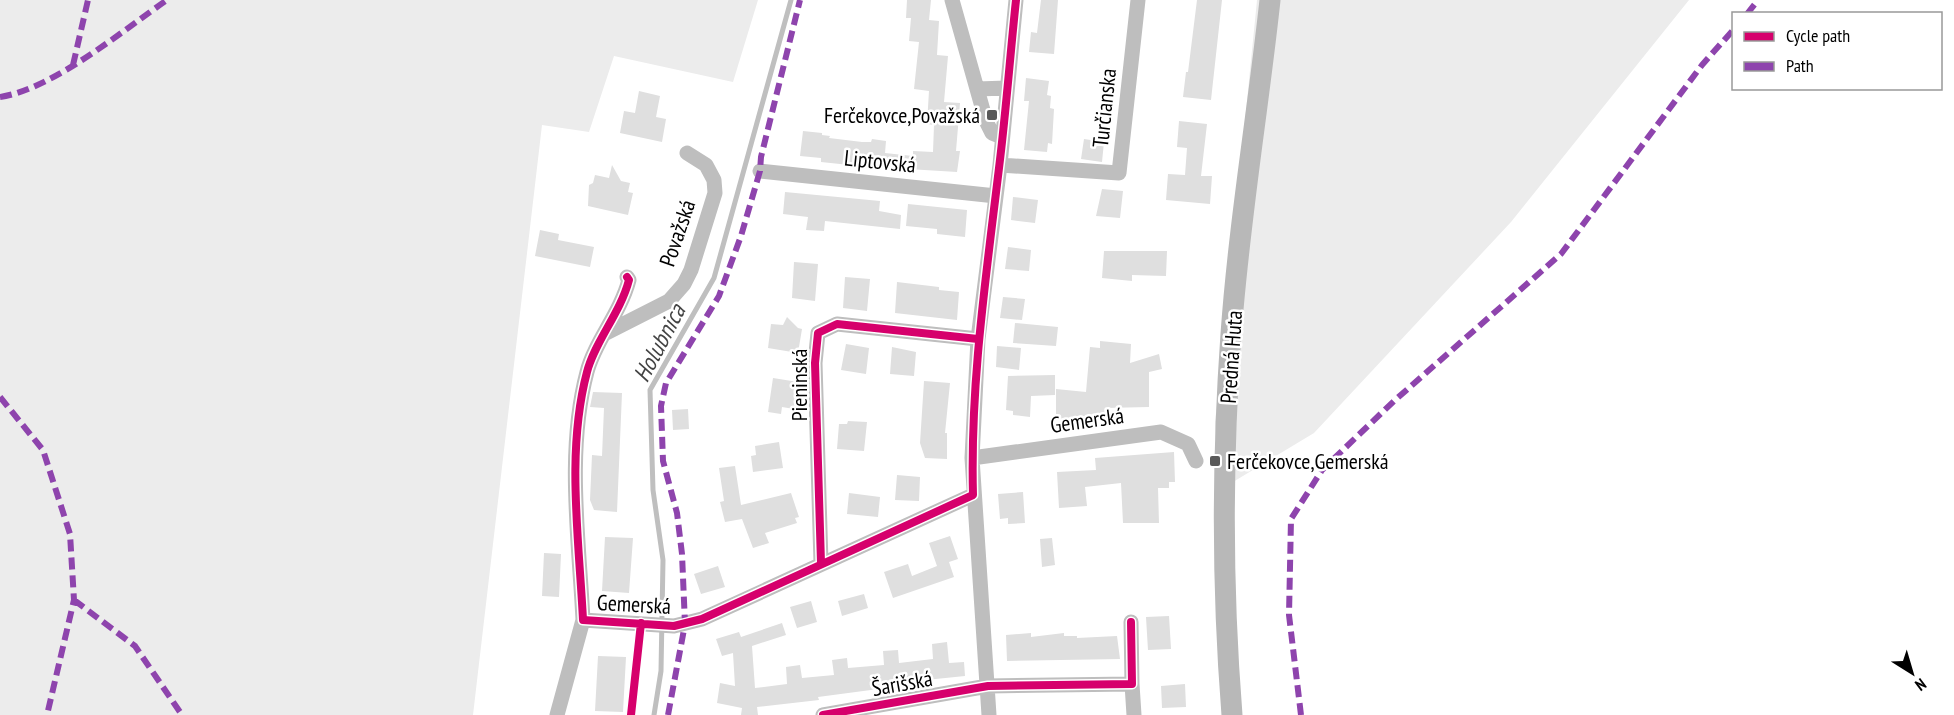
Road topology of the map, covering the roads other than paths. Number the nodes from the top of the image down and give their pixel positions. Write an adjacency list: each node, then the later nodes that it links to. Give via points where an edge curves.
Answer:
1 (952, 0): 6 (street)
2 (1016, 0): 5 (street)
3 (1138, 0): 9 (street, Turčianska, via 1119,173)
4 (1270, 0): 27 (main road, Predná Huta, via 1230,344 1225,525 1226,642)
5 (1006, 88): 6 (street); 7 (street)
6 (977, 89): 7 (street, via 989,128)
7 (1002, 137): 9 (street)
8 (687, 153): 13 (street, Považská, via 706,165 715,187 691,270 669,302)
9 (1000, 165): 11 (street)
10 (760, 171): 11 (street, Liptovská)
11 (996, 196): 14 (street)
12 (627, 277): 13 (street, Gemerská, via 624,297)
13 (606, 333): 19 (street, Gemerská, via 587,371 575,456)
14 (978, 339): 15 (street); 18 (street, Pieninská, via 837,324 818,333 815,363)
15 (972, 458): 16 (street, Gemerská, via 1161,432 1188,444); 17 (street)
16 (1196, 461)
17 (974, 495): 18 (street, Gemerská); 22 (street)
18 (821, 563): 19 (street, Gemerská, via 702,620 674,626)
19 (583, 620): 23 (street, Gemerská)
20 (1131, 622): 21 (street)
21 (1132, 684): 22 (street, Šarišská); 26 (street)
22 (988, 686): 24 (street, Šarišská); 25 (street)
23 (557, 715)
24 (823, 715)
25 (989, 715)
26 (1134, 715)
27 (1232, 715)

